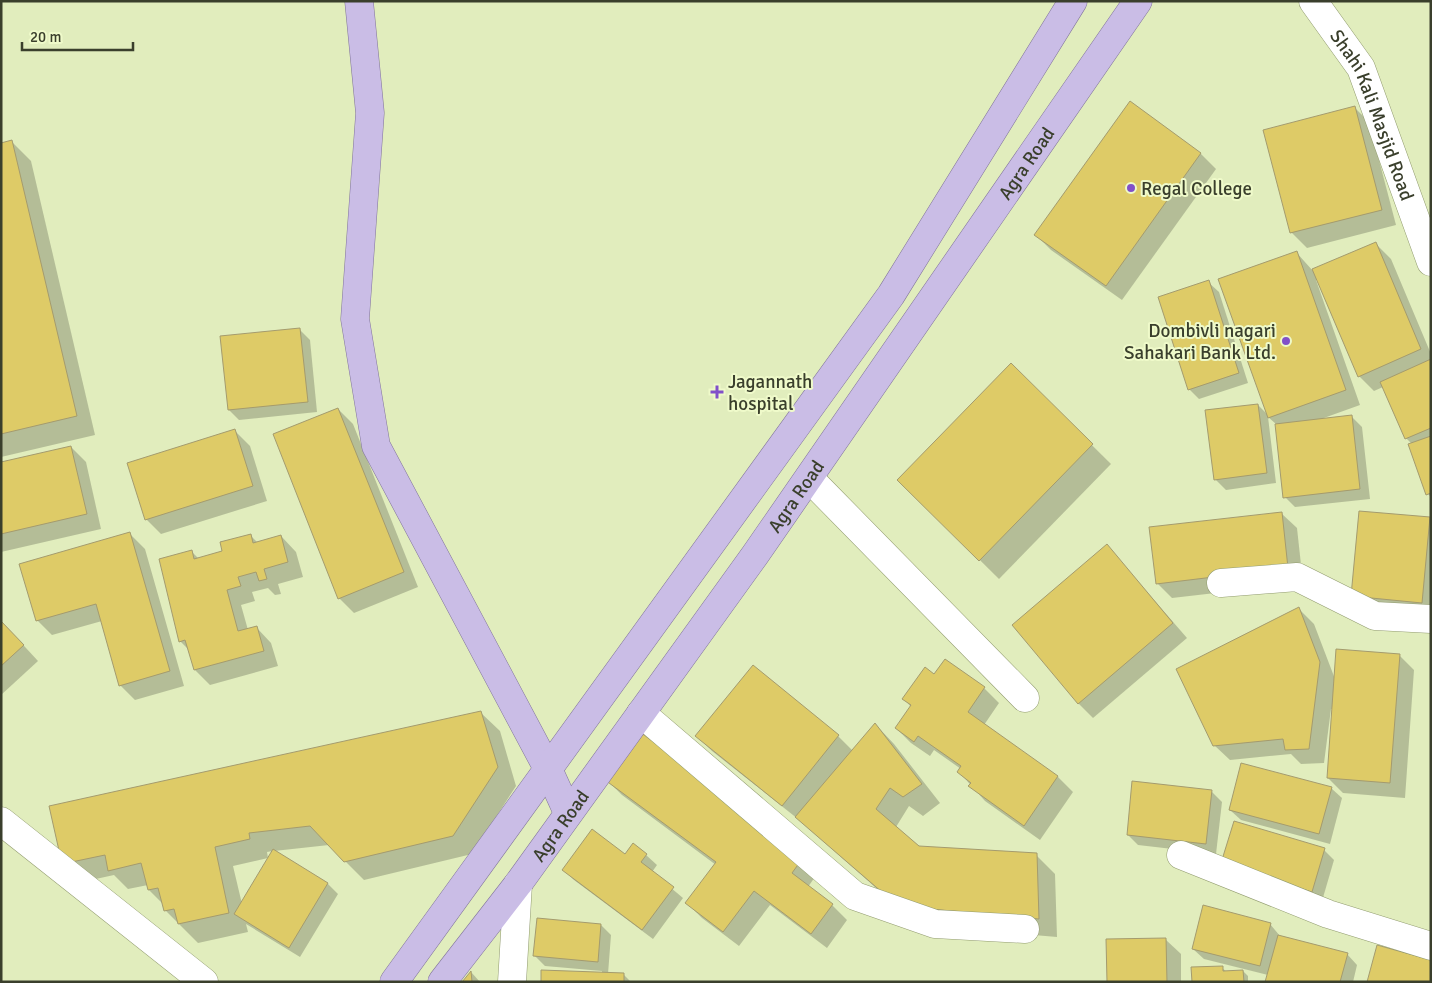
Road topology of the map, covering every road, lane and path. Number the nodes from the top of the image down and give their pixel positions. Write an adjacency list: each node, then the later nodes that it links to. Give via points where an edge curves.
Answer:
1 (359, 1): 11 (main road, via 370,113 355,319 376,446)
2 (1073, 1): 11 (main road, via 891,295)
3 (1138, 1): 6 (main road, Agra Road)
4 (1313, 1): 5 (street, Shahi Kali Masjid Road, via 1360,68)
5 (1431, 262)
6 (809, 478): 9 (street); 10 (main road, Agra Road)
7 (1221, 583): 8 (street, via 1297,577 1375,616)
8 (1431, 619)
9 (1025, 698)
10 (640, 713): 12 (main road, Agra Road); 16 (street, via 855,896 935,924)
11 (548, 769): 12 (main road); 19 (main road)
12 (568, 813): 15 (main road, Agra Road)
13 (6, 832): 18 (street)
14 (1181, 855): 17 (street, via 1328,914)
15 (518, 884): 20 (main road, Agra Road); 21 (street)
16 (1026, 929)
17 (1431, 946)
18 (204, 982)
19 (394, 982)
20 (442, 982)
21 (512, 982)

